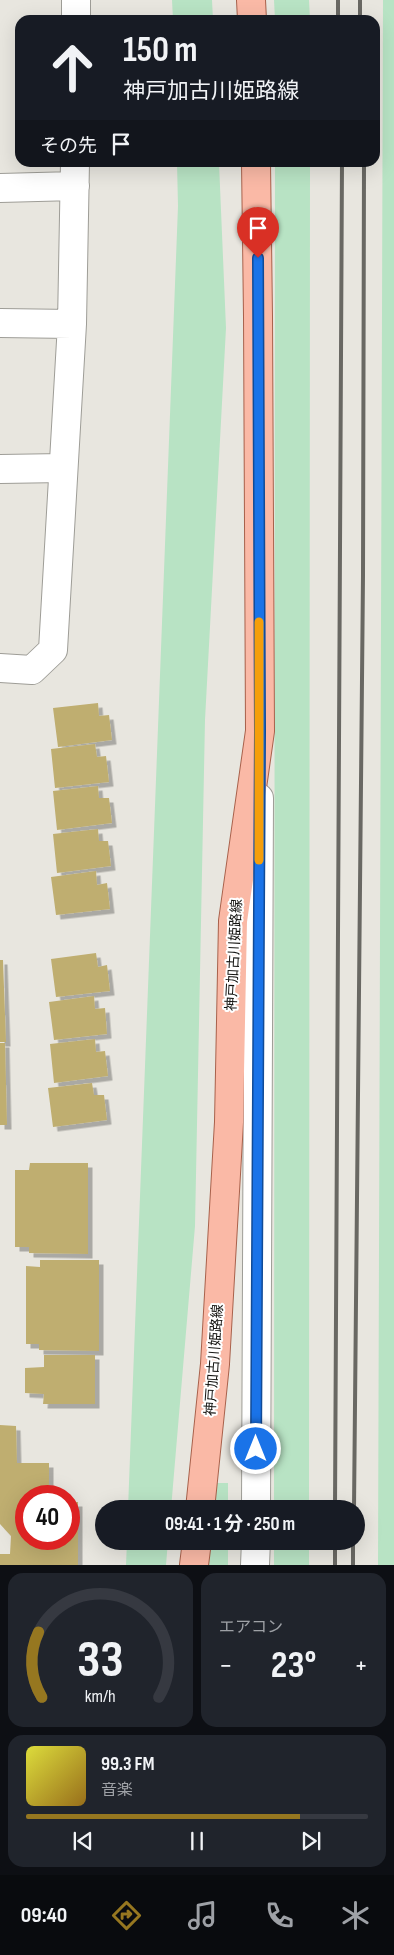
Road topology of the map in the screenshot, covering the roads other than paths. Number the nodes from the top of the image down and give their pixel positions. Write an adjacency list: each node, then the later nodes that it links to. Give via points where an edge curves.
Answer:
1 (76, 0): 3 (street)
2 (251, 0): 4 (main road)
3 (76, 15)
4 (252, 15)
5 (256, 167): 13 (main road, 神戸加古川姫路線)
6 (75, 174): 7 (street); 9 (street)
7 (0, 188)
8 (0, 323): 9 (street)
9 (72, 324): 10 (street)
10 (63, 468): 11 (street); 12 (street, via 53,650 32,670)
11 (0, 469)
12 (0, 668)
13 (260, 731): 14 (main road, 神戸加古川姫路線, via 233,922 229,1122 216,1354); 15 (street)
14 (201, 1500)
15 (256, 1500)
16 (196, 1550): 18 (main road)
17 (256, 1550): 19 (street)
18 (194, 1565)
19 (256, 1565)

